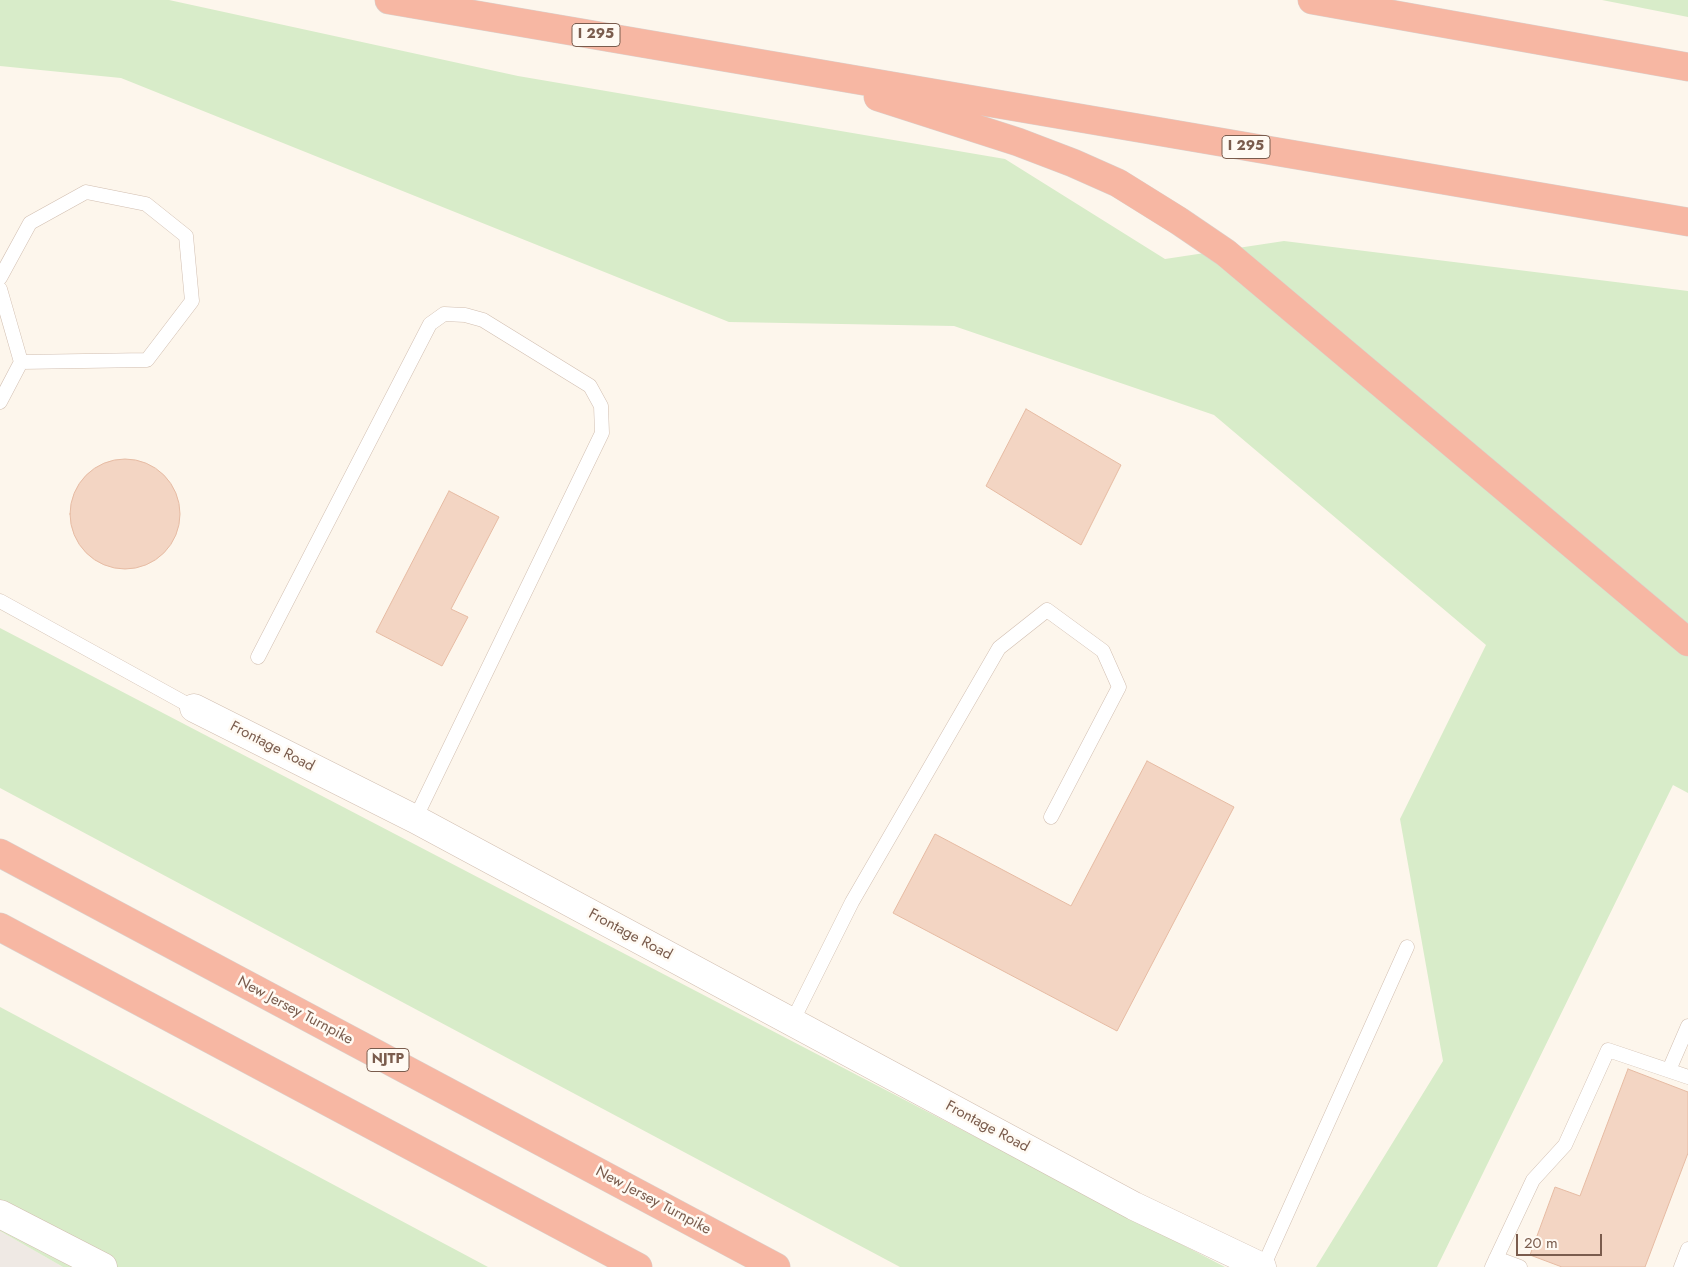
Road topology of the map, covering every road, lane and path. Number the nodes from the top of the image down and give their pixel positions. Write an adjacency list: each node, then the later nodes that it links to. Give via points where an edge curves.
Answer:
1 (389, 0): 4 (highway, I 295)
2 (1312, 0): 3 (highway)
3 (1688, 67)
4 (804, 70): 5 (highway, I 295); 11 (highway, via 1073,163 1118,183 1180,220 1226,253)
5 (1688, 222)
6 (0, 278): 8 (lane, via 30,223 86,192 146,204 186,236 192,301 147,360)
7 (0, 289): 8 (lane)
8 (21, 362): 9 (lane)
9 (0, 402)
10 (0, 600): 13 (lane, Frontage Road)
11 (1688, 642)
12 (258, 657): 15 (lane, via 430,324 444,314 483,320 590,386 601,406 602,433)
13 (194, 708): 15 (street, Frontage Road)
14 (1051, 817): 19 (lane, via 1119,687 1103,651 1046,610 999,648 852,902)
15 (415, 819): 19 (street, Frontage Road)
16 (0, 853): 28 (highway, New Jersey Turnpike / NJTP)
17 (0, 927): 27 (highway)
18 (1407, 947): 29 (lane)
19 (792, 1022): 29 (street, Frontage Road, via 1125,1201)
20 (1688, 1026): 21 (lane)
21 (1669, 1070): 22 (lane); 25 (lane, via 1608,1050 1564,1145 1533,1180)
22 (1688, 1077)
23 (0, 1214): 26 (street)
24 (1688, 1249): 31 (lane)
25 (1494, 1263): 30 (lane)
26 (103, 1267)
27 (638, 1267)
28 (776, 1267)
29 (1262, 1267)
30 (1520, 1267)
31 (1680, 1267)

